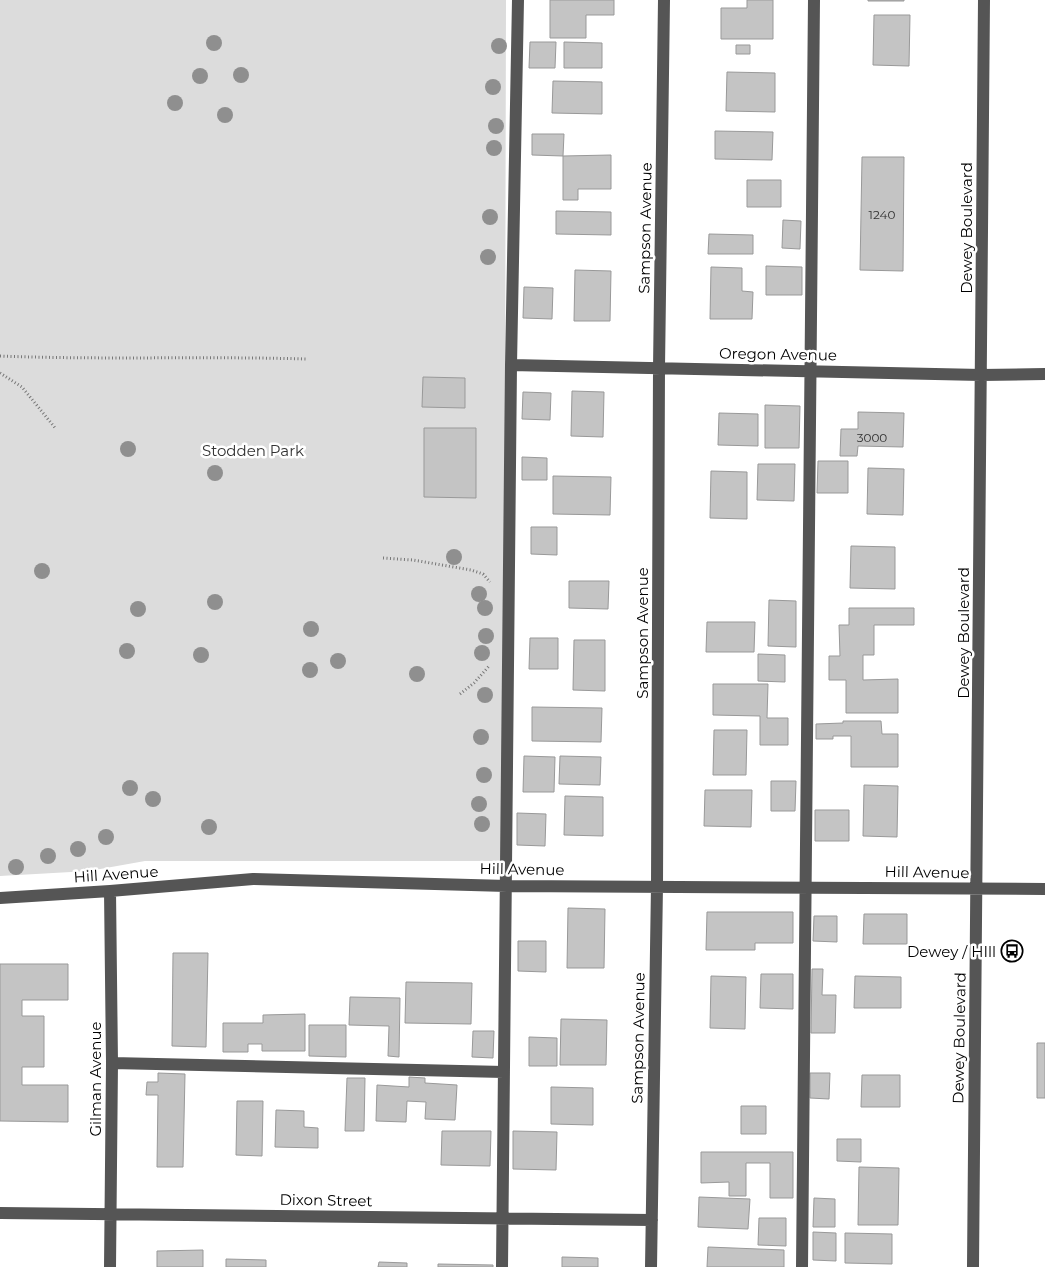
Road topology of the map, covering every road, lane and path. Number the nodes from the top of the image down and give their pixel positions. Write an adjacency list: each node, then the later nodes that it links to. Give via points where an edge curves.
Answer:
1 (518, 0): 7 (street)
2 (664, 0): 8 (street, Sampson Avenue)
3 (814, 0): 9 (street)
4 (984, 0): 11 (street, Dewey Boulevard)
5 (0, 356): 6 (path)
6 (306, 359)
7 (511, 365): 8 (street, Oregon Avenue); 18 (street)
8 (659, 368): 9 (street, Oregon Avenue); 19 (street, Sampson Avenue)
9 (809, 371): 11 (street, Oregon Avenue); 20 (street)
10 (0, 373): 13 (path, via 22,387)
11 (981, 374): 12 (street, Oregon Avenue); 21 (street, Dewey Boulevard)
12 (1045, 374)
13 (56, 429)
14 (383, 558): 15 (path, via 471,570 483,574)
15 (493, 585)
16 (491, 661): 17 (path, via 474,683)
17 (460, 694)
18 (507, 886): 19 (street, Hill Avenue); 23 (street, Hill Avenue, via 253,879); 26 (street)
19 (657, 886): 20 (street, Hill Avenue); 30 (street, Sampson Avenue)
20 (806, 887): 21 (street, Hill Avenue); 34 (street)
21 (977, 888): 22 (street, Hill Avenue); 35 (street, Dewey Boulevard)
22 (1045, 889)
23 (110, 891): 24 (street, Hill Avenue); 25 (street, Gilman Avenue)
24 (0, 898)
25 (112, 1062): 26 (street); 28 (street, Gilman Avenue)
26 (504, 1072): 29 (street)
27 (0, 1213): 28 (street, Dixon Street)
28 (110, 1214): 29 (street, Dixon Street); 31 (street, Gilman Avenue)
29 (502, 1219): 30 (street, Dixon Street); 32 (street)
30 (652, 1220): 33 (street, Sampson Avenue)
31 (110, 1267)
32 (502, 1267)
33 (651, 1267)
34 (802, 1267)
35 (973, 1267)

